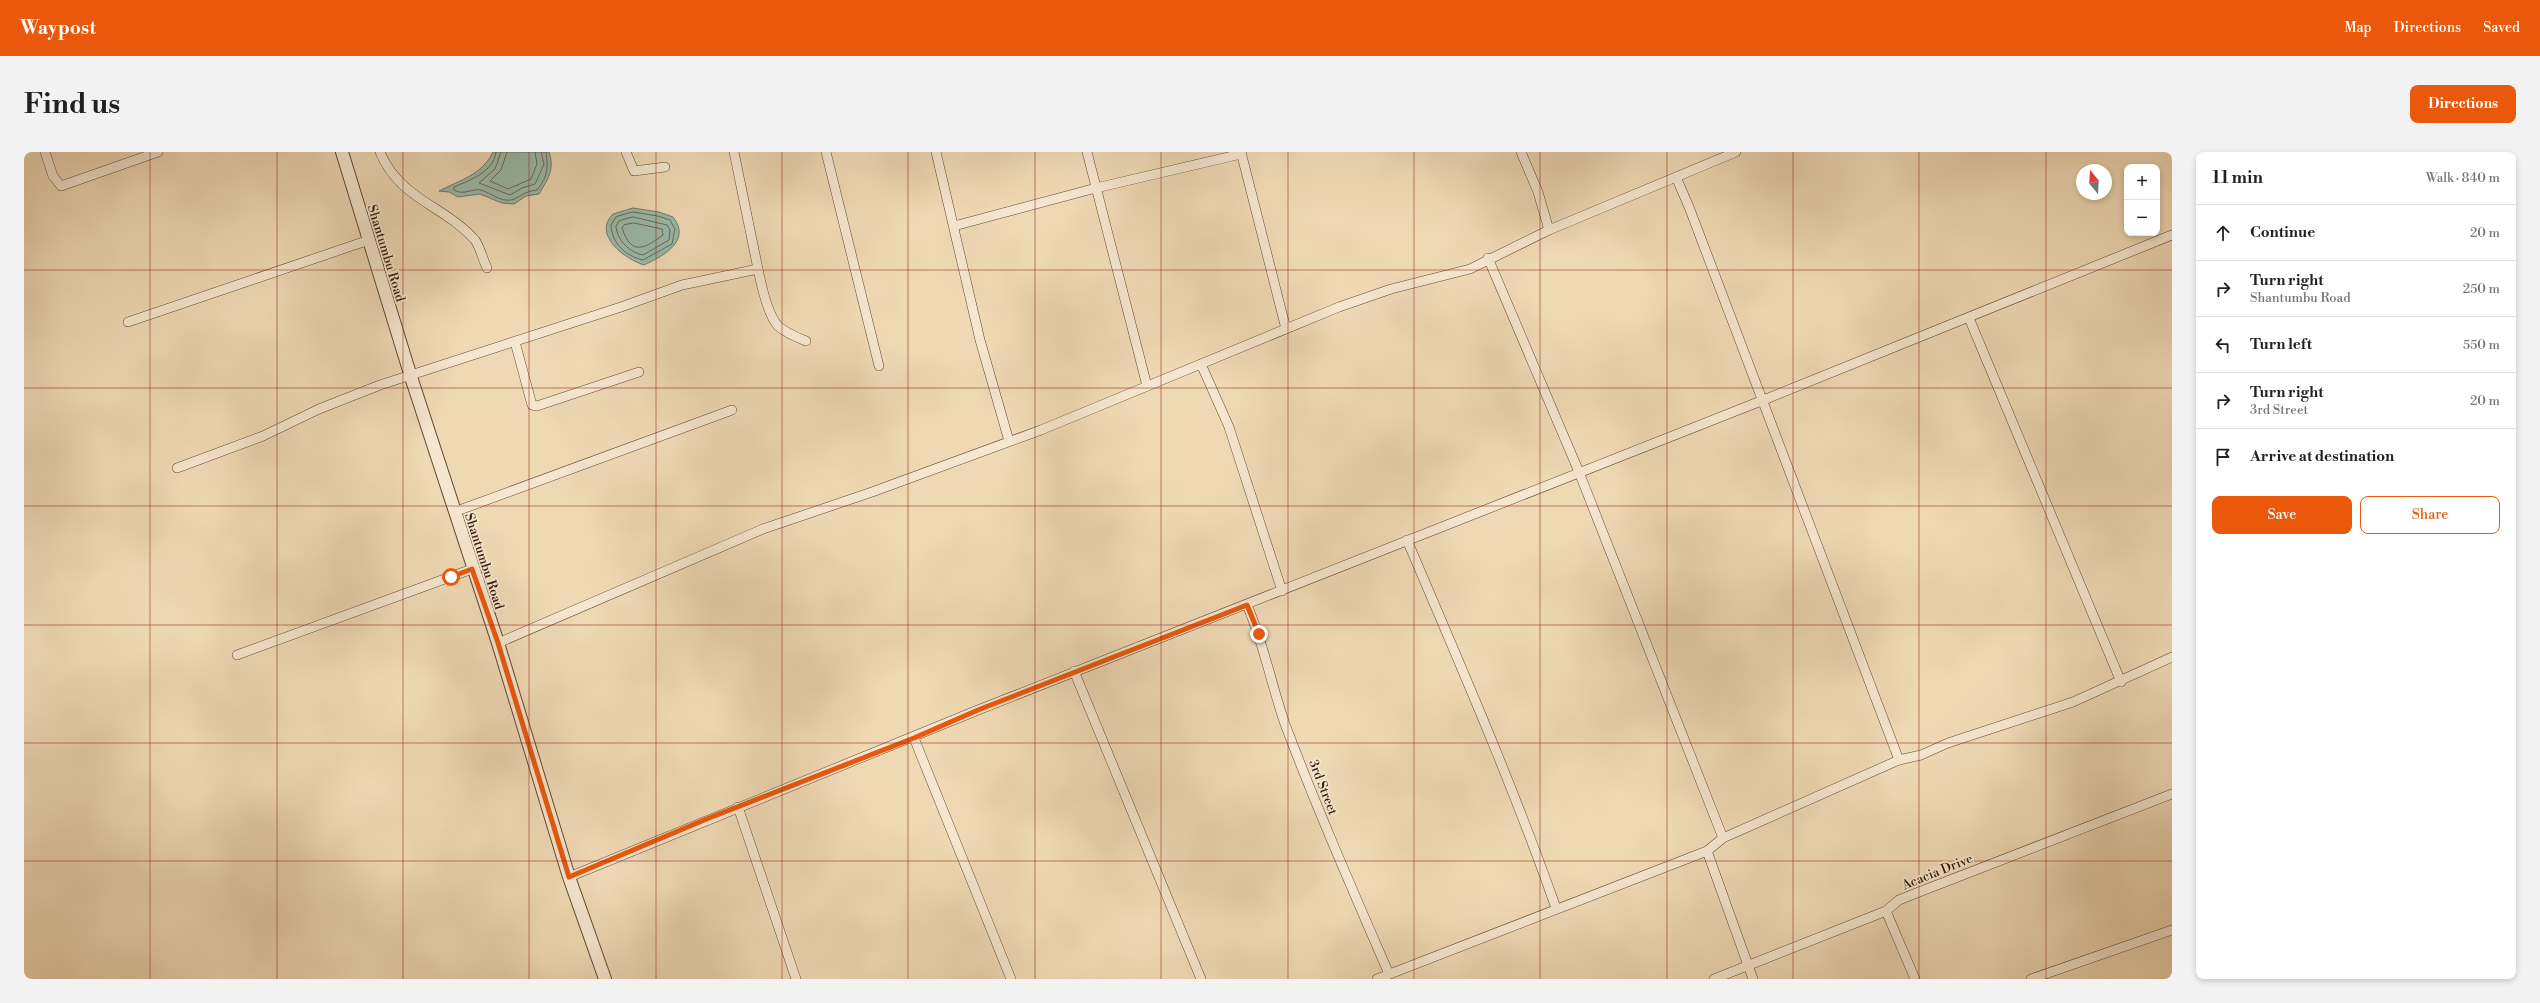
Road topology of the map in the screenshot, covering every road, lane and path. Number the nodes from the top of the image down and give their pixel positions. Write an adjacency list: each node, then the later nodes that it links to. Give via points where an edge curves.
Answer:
1 (45, 152): 2 (street, via 53,176 61,186)
2 (158, 152)
3 (342, 152): 20 (street, Shantumbu Road)
4 (380, 152): 22 (street, via 385,166 415,197 476,241)
5 (626, 152): 14 (street, via 634,171)
6 (734, 152): 23 (street)
7 (826, 152): 30 (street)
8 (936, 152): 17 (street)
9 (1087, 152): 16 (street)
10 (1522, 152): 18 (street, via 1538,192)
11 (1736, 152): 13 (street)
12 (1241, 153): 16 (street); 26 (street)
13 (1715, 155): 15 (street)
14 (665, 167)
15 (1676, 177): 18 (street); 34 (street)
16 (1096, 188): 17 (street); 33 (street)
17 (954, 226): 36 (street, via 980,340)
18 (1549, 230): 21 (street)
19 (2172, 235): 24 (street)
20 (368, 240): 25 (street); 32 (street, Shantumbu Road)
21 (1488, 258): 26 (street, via 1470,269 1391,289); 38 (street)
22 (487, 268)
23 (758, 269): 27 (street, via 762,290 777,325); 28 (street, via 682,285)
24 (1969, 318): 34 (street); 48 (street)
25 (128, 322)
26 (1286, 329): 29 (street)
27 (806, 341)
28 (515, 342): 31 (street, via 532,405 537,406); 32 (street)
29 (1201, 364): 33 (street); 42 (street, via 1229,427)
30 (879, 366)
31 (639, 372)
32 (411, 377): 37 (street, via 373,388 319,409 263,436); 39 (street, Shantumbu Road)
33 (1147, 386): 36 (street)
34 (1761, 401): 38 (street); 50 (street)
35 (732, 410): 39 (street)
36 (1010, 441): 44 (street, via 763,529)
37 (177, 468)
38 (1579, 472): 40 (street); 53 (street)
39 (454, 512): 41 (street, Shantumbu Road)
40 (1407, 540): 42 (street); 56 (street, via 1534,845)
41 (472, 569): 44 (street, Shantumbu Road); 45 (street)
42 (1282, 592): 43 (street)
43 (1247, 605): 47 (street); 60 (street, 3rd Street, via 1259,634 1285,723 1323,823)
44 (498, 643): 55 (street, Shantumbu Road)
45 (237, 656)
46 (2172, 657): 48 (street)
47 (1074, 672): 49 (street); 64 (street)
48 (2121, 682): 50 (street, via 2073,702 1948,743 1921,755)
49 (914, 738): 52 (street); 63 (street)
50 (1899, 760): 53 (street)
51 (2172, 794): 57 (street, Acacia Drive, via 1899,900)
52 (738, 807): 55 (street); 62 (street)
53 (1723, 838): 54 (street)
54 (1707, 851): 56 (street); 59 (street)
55 (569, 877): 61 (street, Shantumbu Road)
56 (1556, 908): 60 (street)
57 (1886, 911): 59 (street, Acacia Drive); 68 (street)
58 (2172, 930): 69 (street)
59 (1748, 966): 66 (street, Acacia Drive); 67 (street)
60 (1389, 974): 65 (street)
61 (605, 979)
62 (796, 979)
63 (1011, 979)
64 (1201, 979)
65 (1377, 979)
66 (1714, 979)
67 (1753, 979)
68 (1914, 979)
69 (2031, 979)

